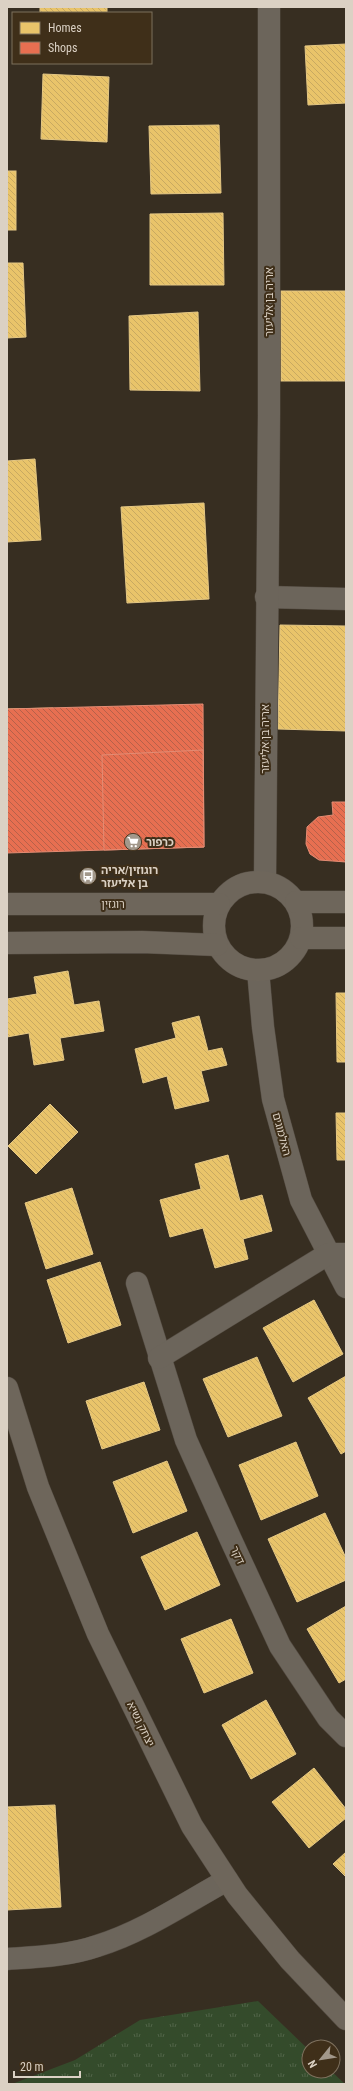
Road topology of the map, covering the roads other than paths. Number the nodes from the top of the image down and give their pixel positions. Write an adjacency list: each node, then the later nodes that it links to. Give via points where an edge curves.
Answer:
1 (269, 7): 2 (street, אריה בן אליעזר, via 269,415)
2 (266, 596): 3 (street); 4 (street, אריה בן אליעזר)
3 (346, 599)
4 (265, 881): 6 (street, via 288,892); 8 (street, via 251,881 238,885 227,893)
5 (13, 901): 8 (street, רוגזין)
6 (296, 902): 7 (street); 9 (street, via 301,914)
7 (346, 902)
8 (219, 904): 12 (street, via 214,917 213,931)
9 (301, 938): 10 (street); 13 (street, via 295,951 285,961 272,968)
10 (346, 938)
11 (7, 943): 12 (street, via 142,942)
12 (217, 945): 13 (street, via 234,964)
13 (258, 970): 14 (street, האלמוגים, via 273,1099 301,1200)
14 (337, 1254): 16 (street, האלמוגים); 17 (street)
15 (137, 1283): 17 (street, דקר)
16 (346, 1287)
17 (160, 1358): 19 (street, דקר, via 186,1440 280,1646 328,1718)
18 (7, 1388): 20 (street, יצחק נשיא, via 38,1487 98,1634 192,1826)
19 (346, 1736)
20 (227, 1880): 21 (street, via 144,1926 97,1946 52,1956); 22 (street, יצחק נשיא, via 290,1960)
21 (7, 1959)
22 (346, 2019)

